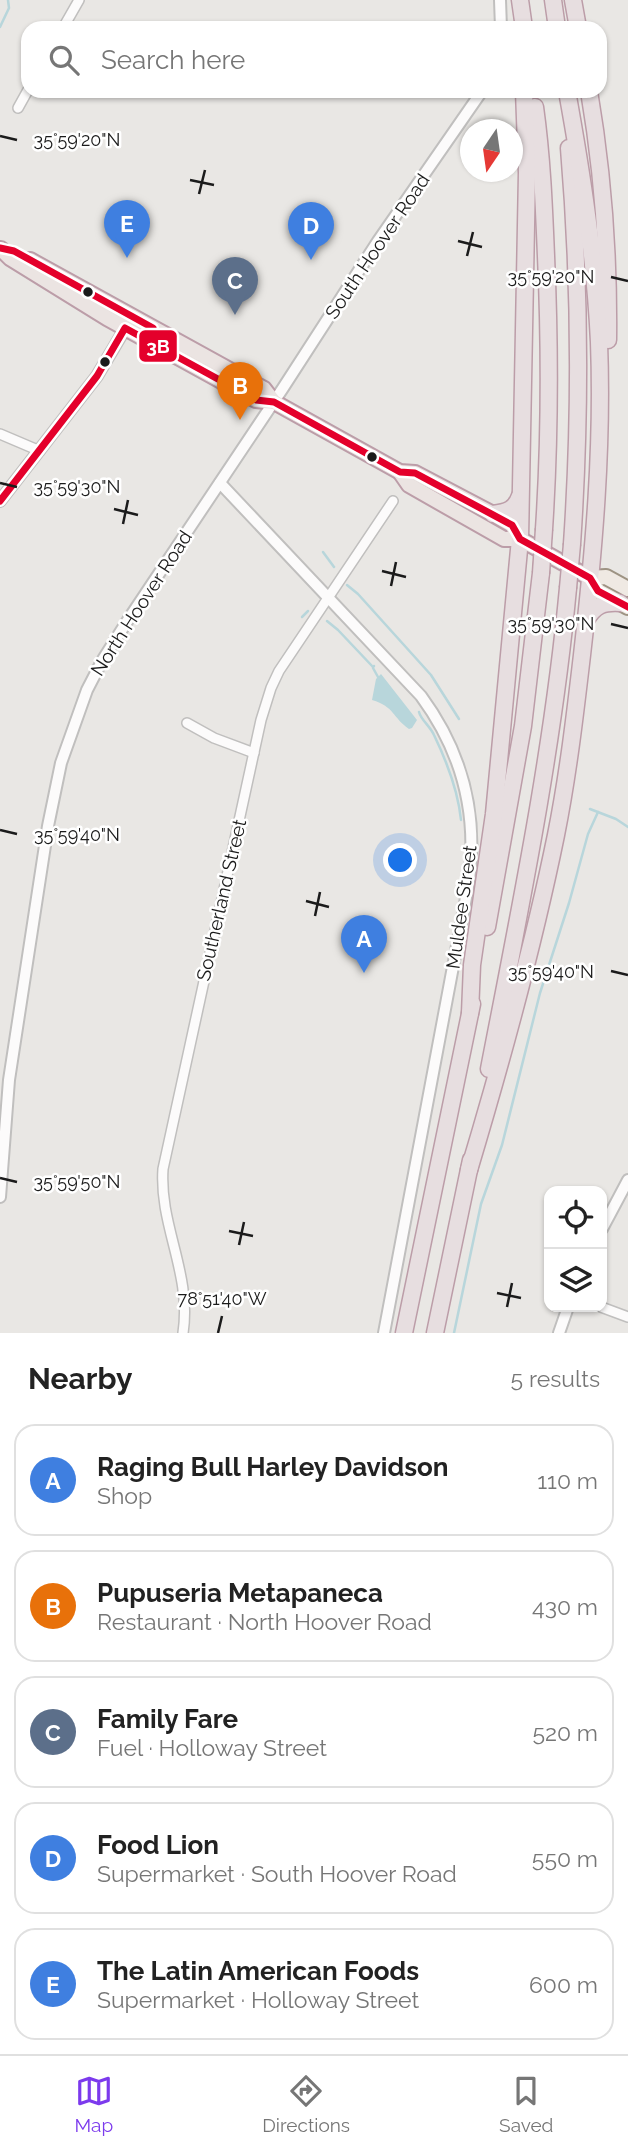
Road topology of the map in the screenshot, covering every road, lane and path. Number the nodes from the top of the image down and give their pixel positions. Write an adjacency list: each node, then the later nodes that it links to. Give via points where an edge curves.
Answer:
1 (79, 0): 6 (street)
2 (500, 0): 7 (street)
3 (519, 0): 8 (highway)
4 (553, 0): 9 (highway)
5 (573, 0): 10 (highway)
6 (67, 21)
7 (501, 21)
8 (521, 21)
9 (556, 21)
10 (577, 21)
11 (24, 98): 18 (street)
12 (477, 98): 21 (street, South Hoover Road)
13 (524, 98): 27 (highway, via 527,211)
14 (534, 98): 38 (highway, bridge, via 548,294 549,419 541,573 519,752)
15 (565, 98): 39 (highway, bridge, via 577,294 578,420 562,656 541,796)
16 (566, 98): 23 (highway, via 593,262)
17 (590, 98): 23 (highway, via 608,273 607,375)
18 (18, 108)
19 (1, 248): 20 (highway, via 14,251)
20 (129, 322): 21 (highway, via 256,401); 24 (street, via 97,376)
21 (274, 402): 25 (highway); 26 (street, North Hoover Road)
22 (0, 434): 24 (street)
23 (600, 440): 32 (highway)
24 (40, 452): 28 (street)
25 (400, 472): 30 (highway, via 415,473); 31 (highway, via 409,485 493,533)
26 (220, 483): 33 (street, Muldee Street); 41 (street, North Hoover Road, via 102,661 67,744 48,826 12,1058)
27 (520, 493): 30 (highway, via 514,508); 31 (highway)
28 (0, 501)
29 (393, 501): 33 (street, Southerland Street)
30 (493, 514): 31 (highway, via 512,525)
31 (520, 539): 32 (highway); 38 (highway)
32 (590, 578): 34 (main road, via 598,591); 35 (highway)
33 (328, 597): 37 (street, Southerland Street, via 275,680); 47 (street, Muldee Street, via 438,720 462,772 471,824 468,887)
34 (625, 600): 35 (highway, via 600,604)
35 (586, 620): 39 (highway, via 550,865)
36 (187, 723): 37 (street)
37 (254, 753): 46 (street, Southerland Street, via 163,1169 164,1200 186,1299)
38 (470, 1013): 48 (highway)
39 (469, 1170): 49 (highway)
40 (628, 1180): 42 (street)
41 (0, 1197)
42 (607, 1220)
43 (607, 1309): 45 (street)
44 (566, 1312): 50 (street)
45 (628, 1317)
46 (183, 1333)
47 (384, 1333)
48 (404, 1333)
49 (435, 1333)
50 (559, 1333)

